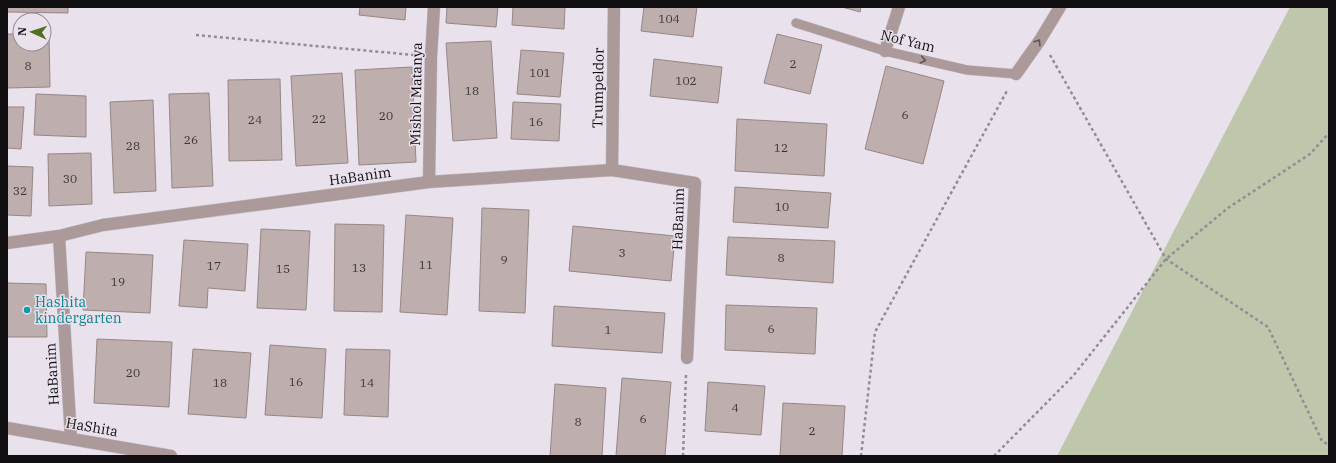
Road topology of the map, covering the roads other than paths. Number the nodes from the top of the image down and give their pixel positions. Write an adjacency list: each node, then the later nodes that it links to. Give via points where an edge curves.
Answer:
1 (434, 7): 9 (street, Mishol Matanya)
2 (614, 7): 8 (street, Trumpeldor)
3 (899, 7): 6 (street)
4 (1060, 7): 7 (street, one-way to 4)
5 (796, 23): 6 (lane, Nof Yam)
6 (885, 51): 7 (lane, Nof Yam, one-way to 7, via 967,70)
7 (1016, 74)
8 (612, 170): 9 (street, HaBanim); 12 (street, HaBanim, via 695,183)
9 (430, 182): 10 (street, HaBanim, via 103,225)
10 (59, 236): 11 (street); 14 (street, HaBanim)
11 (7, 244)
12 (687, 358)
13 (7, 428): 14 (street, HaShita)
14 (71, 439): 15 (street, HaShita)
15 (171, 456)

